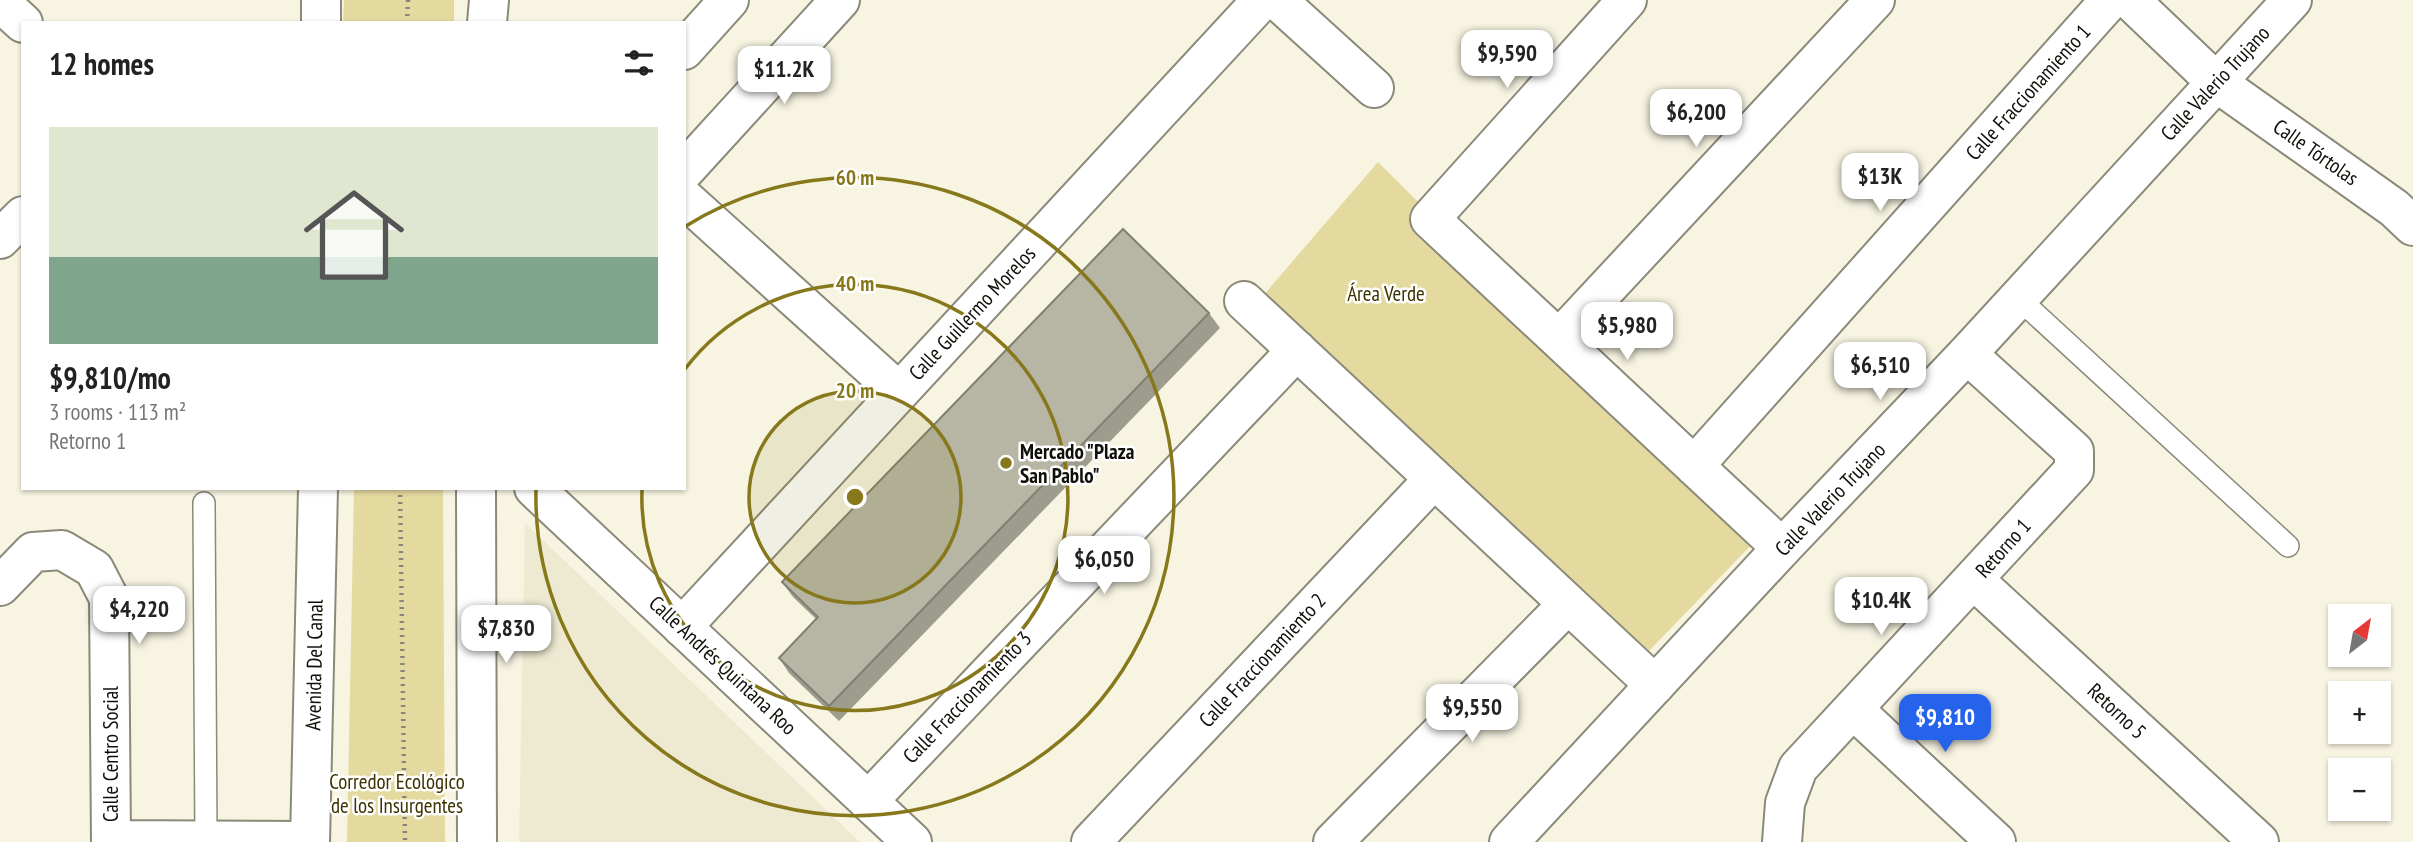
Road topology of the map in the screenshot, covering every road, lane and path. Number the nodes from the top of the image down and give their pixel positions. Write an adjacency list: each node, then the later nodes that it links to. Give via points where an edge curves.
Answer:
1 (321, 0): 15 (street)
2 (408, 0): 16 (path)
3 (489, 0): 17 (street)
4 (729, 0): 18 (street)
5 (840, 0): 21 (street)
6 (1262, 0): 31 (street, Calle Guillermo Morelos)
7 (1277, 0): 20 (street)
8 (1627, 0): 28 (street, via 1430,219)
9 (1875, 0): 28 (street)
10 (2110, 0): 32 (street, Calle Fraccionamiento 1)
11 (2130, 0): 19 (street, Calle Tórtolas)
12 (2292, 0): 19 (street, Calle Valerio Trujano)
13 (0, 2): 14 (street)
14 (21, 21)
15 (321, 21)
16 (407, 21)
17 (488, 21)
18 (686, 48)
19 (2216, 82): 23 (street, Calle Tórtolas); 26 (street, Calle Valerio Trujano)
20 (1374, 88)
21 (686, 169)
22 (686, 200): 31 (street)
23 (2407, 207)
24 (21, 218): 25 (street)
25 (0, 239)
26 (2018, 298): 30 (street, Calle Valerio Trujano); 39 (lane)
27 (1244, 301): 29 (street)
28 (1559, 339): 32 (street)
29 (1297, 350): 33 (street); 47 (street, Calle Fraccionamiento 3)
30 (1967, 354): 40 (street, Calle Valerio Trujano); 41 (street, Retorno 1, via 2074,451 2074,470)
31 (900, 391): 44 (street, Calle Guillermo Morelos)
32 (1694, 466): 40 (street)
33 (1434, 478): 43 (street); 54 (street, Calle Fraccionamiento 2)
34 (318, 490): 50 (street, Avenida Del Canal)
35 (400, 490): 51 (path)
36 (475, 490): 52 (street)
37 (536, 490): 44 (street, Calle Andrés Quintana Roo)
38 (204, 503): 49 (lane)
39 (2288, 546)
40 (1782, 548): 45 (street, Calle Valerio Trujano)
41 (1974, 580): 46 (street, Retorno 1); 59 (street, Retorno 5)
42 (0, 586): 48 (street, Calle Centro Social, via 33,552 62,550 94,569 109,598)
43 (1568, 604): 45 (street); 55 (street)
44 (682, 627): 47 (street, Calle Andrés Quintana Roo)
45 (1655, 685): 56 (street, Calle Valerio Trujano)
46 (1854, 710): 57 (street, Retorno 1, via 1798,768 1785,803); 58 (street)
47 (868, 801): 53 (street, Calle Andrés Quintana Roo)
48 (111, 841): 49 (street)
49 (206, 841): 50 (street)
50 (310, 841)
51 (405, 842)
52 (477, 842)
53 (912, 842)
54 (1091, 842)
55 (1333, 842)
56 (1509, 842)
57 (1782, 842)
58 (1996, 842)
59 (2259, 842)

